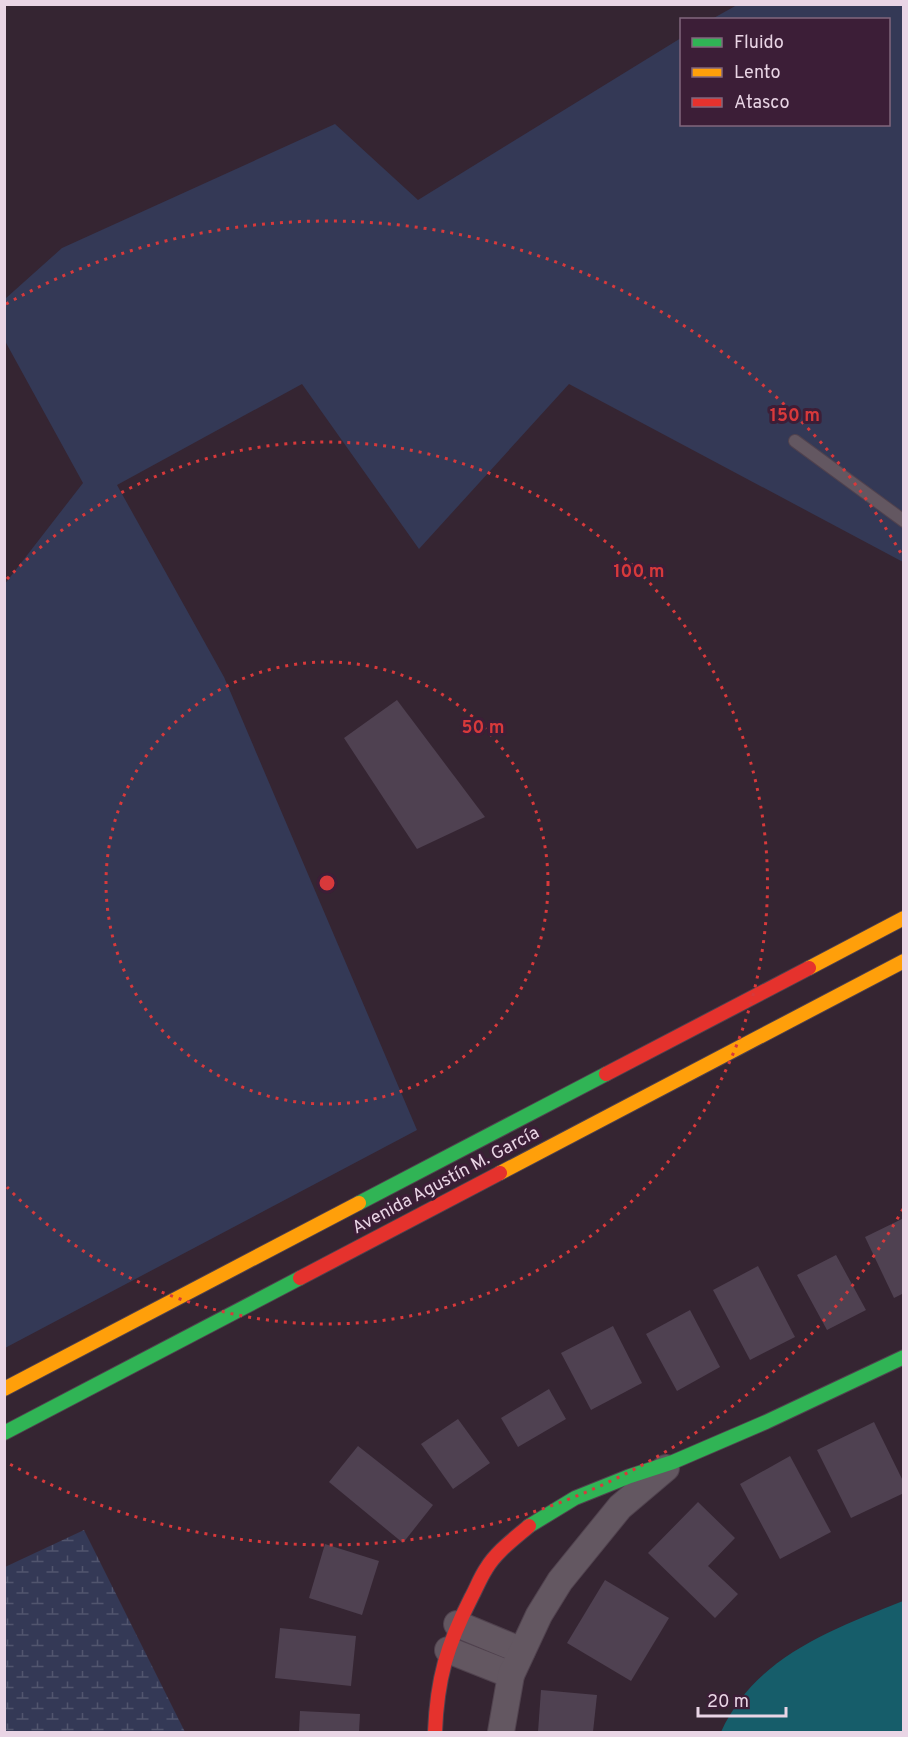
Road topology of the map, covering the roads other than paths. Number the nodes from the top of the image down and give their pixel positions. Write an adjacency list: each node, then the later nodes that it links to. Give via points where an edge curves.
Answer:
1 (795, 441): 2 (lane)
2 (903, 521)
3 (903, 918): 6 (main road, Avenida Agustín M. García)
4 (903, 961): 7 (main road, Avenida Agustín M. García)
5 (903, 1357): 8 (main road)
6 (4, 1389)
7 (4, 1433)
8 (673, 1462): 9 (main road, via 575,1498 532,1523 486,1568); 11 (street, via 620,1508 587,1545 539,1615)
9 (457, 1624): 10 (main road); 11 (street)
10 (448, 1650): 12 (street); 13 (main road, via 436,1703)
11 (522, 1651): 12 (street)
12 (511, 1675): 14 (street)
13 (435, 1732)
14 (501, 1732)

